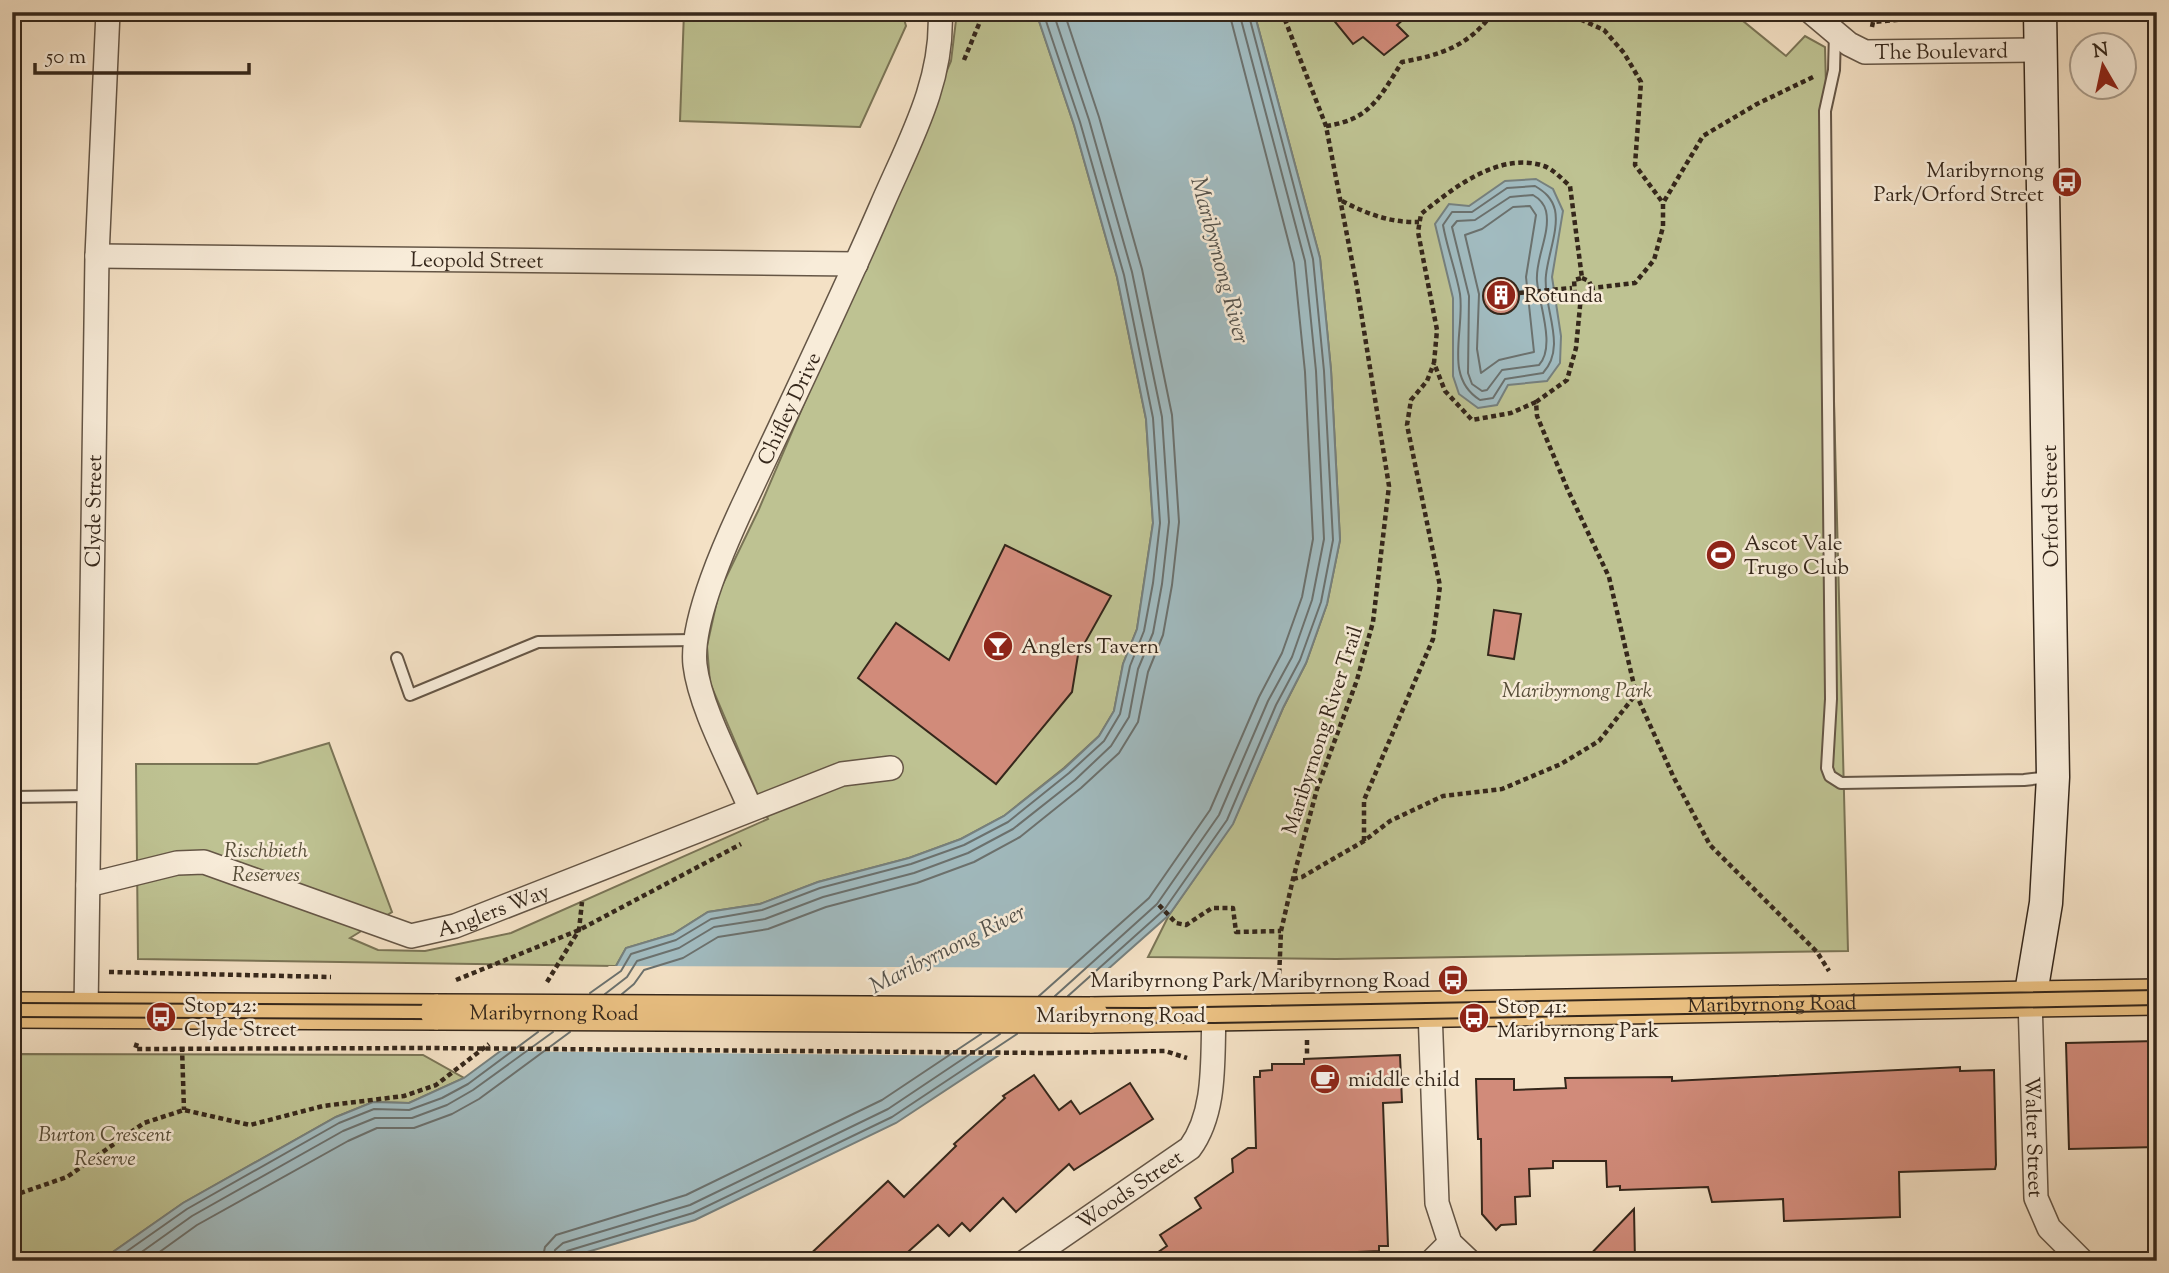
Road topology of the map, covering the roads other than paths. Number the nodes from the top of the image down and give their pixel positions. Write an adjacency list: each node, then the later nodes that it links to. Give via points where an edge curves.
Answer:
1 (107, 12): 7 (street, Clyde Street)
2 (940, 12): 8 (street, Chifley Drive, via 942,39 931,93)
3 (1811, 12): 5 (street, The Boulevard)
4 (2040, 12): 6 (main road, Orford Street)
5 (1835, 32): 6 (street, The Boulevard, via 1865,52); 12 (lane, via 1825,111 1830,776 1841,783)
6 (2041, 50): 12 (main road, Orford Street)
7 (97, 256): 8 (street, Leopold Street); 13 (street, Clyde Street)
8 (856, 264): 9 (street, Chifley Drive, via 725,544)
9 (695, 640): 10 (lane, via 538,642 410,695); 15 (street, Chifley Drive, via 695,667 709,713)
10 (397, 658)
11 (891, 768): 15 (street, Anglers Way, via 842,774)
12 (2053, 777): 18 (main road, Orford Street, via 2046,903)
13 (89, 796): 14 (lane); 16 (street, Clyde Street)
14 (12, 797)
15 (750, 808): 16 (street, Anglers Way, via 455,926 411,936 204,862 177,863)
16 (88, 885): 20 (street, Clyde Street)
17 (2157, 997): 18 (main road, Maribyrnong Road)
18 (2030, 999): 21 (main road, Maribyrnong Road); 27 (street, Walter Street, via 2036,1198 2049,1228)
19 (12, 1010): 20 (main road, Maribyrnong Road)
20 (86, 1010): 22 (main road, Maribyrnong Road, bridge)
21 (1430, 1010): 22 (main road, Maribyrnong Road); 23 (street, via 1437,1203)
22 (1214, 1015): 24 (street, Woods Street, via 1204,1123 1191,1148)
23 (1450, 1243): 25 (street); 26 (street)
24 (1026, 1261)
25 (1432, 1261)
26 (1469, 1261)
27 (2082, 1261)

